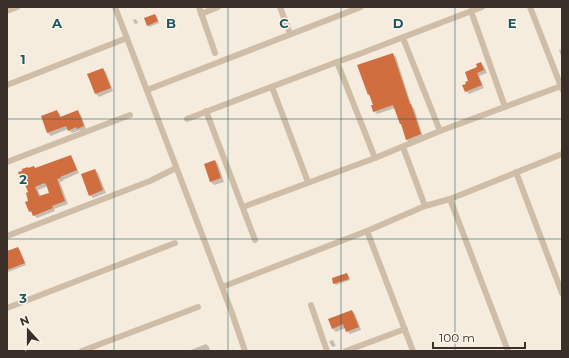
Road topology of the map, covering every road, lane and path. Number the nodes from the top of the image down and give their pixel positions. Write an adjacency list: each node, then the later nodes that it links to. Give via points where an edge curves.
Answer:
1 (17, 7): 9 (street)
2 (115, 7): 13 (street)
3 (198, 7): 11 (street)
4 (218, 7): 11 (street)
5 (280, 7): 12 (street)
6 (361, 7): 12 (street)
7 (482, 7): 10 (street)
8 (530, 7): 19 (street)
9 (7, 11)
10 (471, 11): 14 (street); 21 (street)
11 (201, 14): 15 (street)
12 (290, 34): 20 (street)
13 (127, 38): 17 (street); 20 (street)
14 (403, 38): 16 (street); 25 (street)
15 (215, 52)
16 (337, 62): 18 (street); 28 (street)
17 (7, 85)
18 (272, 87): 22 (street); 32 (street)
19 (562, 88): 21 (street)
20 (147, 90): 30 (street)
21 (506, 107): 25 (street)
22 (206, 112): 24 (street); 35 (street)
23 (130, 115): 29 (street)
24 (187, 119)
25 (440, 131): 26 (street)
26 (403, 148): 28 (street); 34 (street)
27 (562, 154): 31 (street)
28 (375, 158): 32 (street)
29 (7, 162)
30 (176, 168): 37 (street, via 150,181); 40 (street)
31 (516, 172): 33 (street); 41 (street)
32 (308, 182): 35 (street)
33 (450, 198): 34 (street); 51 (street)
34 (425, 206): 36 (street)
35 (243, 207): 38 (street)
36 (367, 231): 40 (street); 45 (street)
37 (7, 236)
38 (255, 240)
39 (175, 243): 44 (street)
40 (222, 287): 47 (street)
41 (562, 293)
42 (311, 305): 48 (street)
43 (198, 307): 46 (street)
44 (7, 308)
45 (405, 329): 49 (street); 50 (street)
46 (82, 351)
47 (246, 351)
48 (327, 351)
49 (346, 351)
50 (413, 351)
51 (508, 351)

